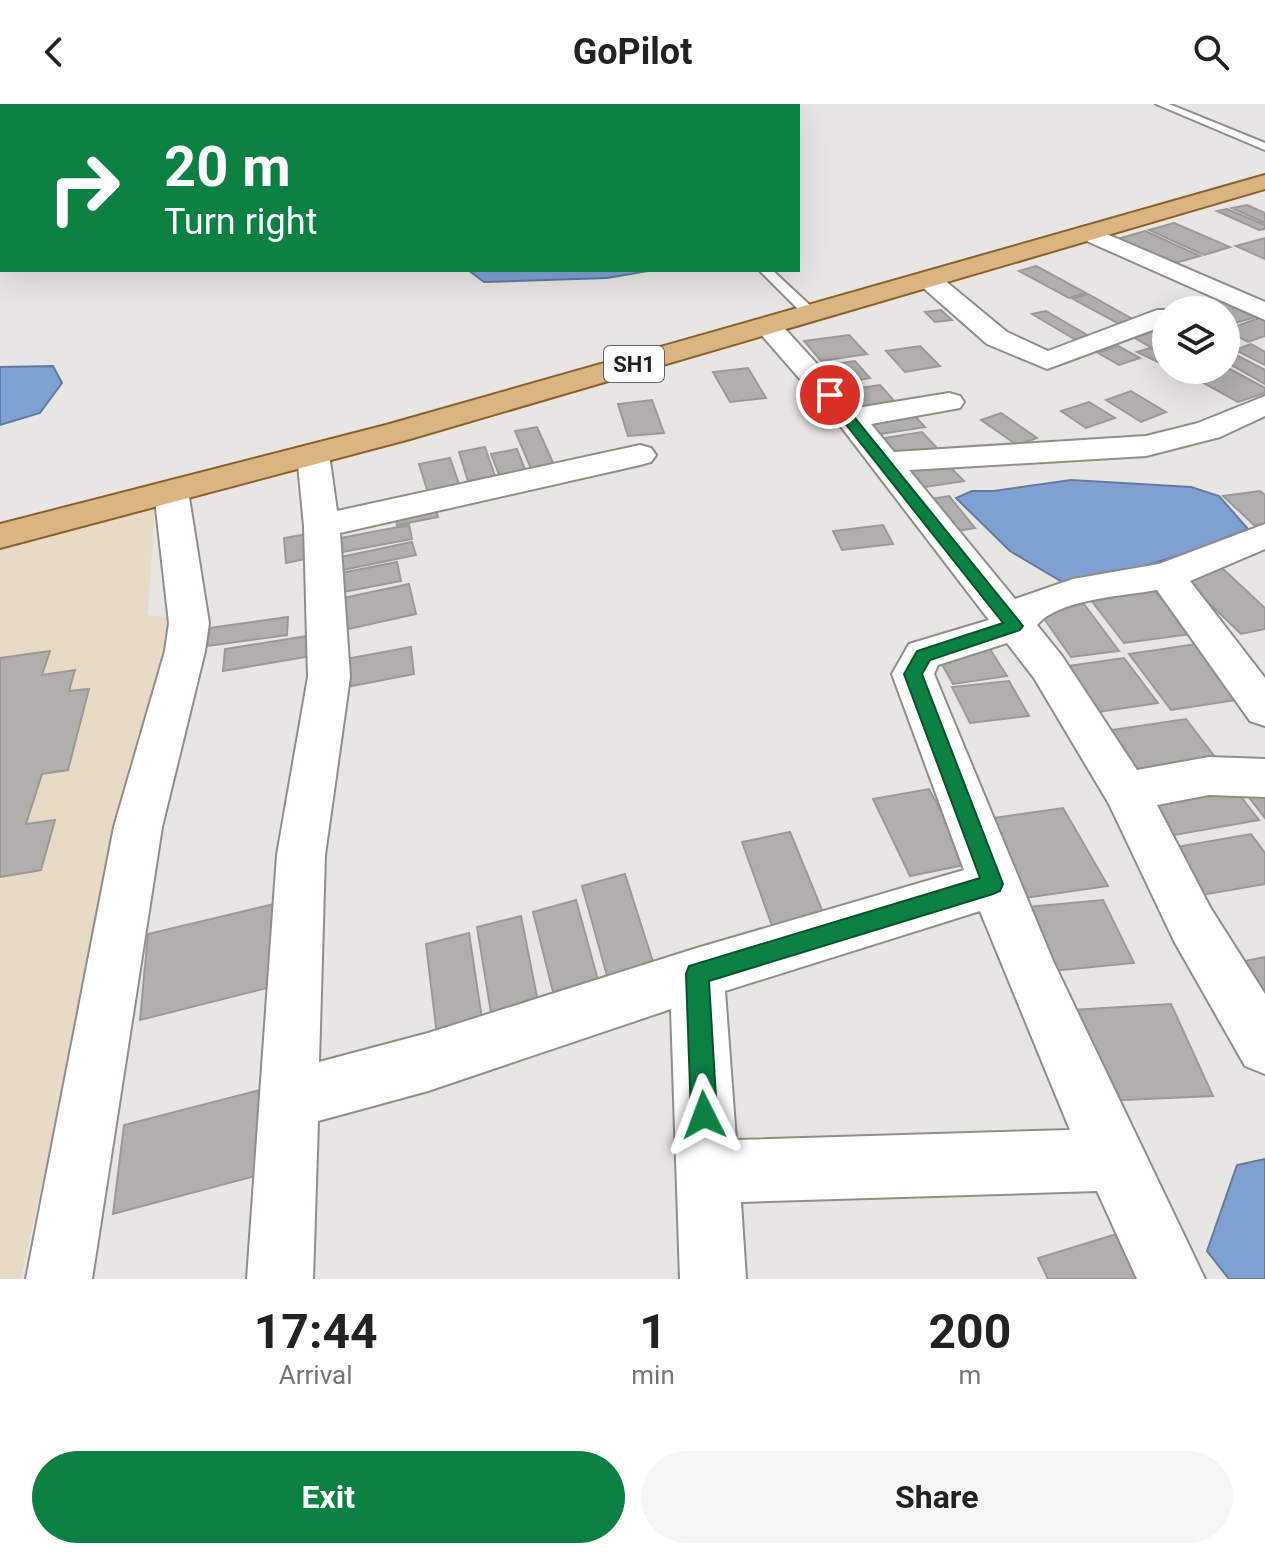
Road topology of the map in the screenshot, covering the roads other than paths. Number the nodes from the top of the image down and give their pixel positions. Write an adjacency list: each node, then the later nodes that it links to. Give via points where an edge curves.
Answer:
1 (1161, 104): 2 (lane)
2 (1265, 147)
3 (1265, 182): 4 (main road, SH1)
4 (1088, 233): 6 (main road, SH1); 8 (street)
5 (767, 272): 11 (lane)
6 (929, 280): 11 (main road, SH1); 12 (street, via 997,338 1047,361)
7 (1265, 281): 8 (street)
8 (1226, 293): 9 (street); 10 (street)
9 (1218, 296)
10 (1265, 312)
11 (810, 313): 13 (main road, SH1)
12 (1152, 321)
13 (768, 326): 16 (street); 17 (main road, SH1)
14 (949, 402): 16 (street)
15 (1265, 405): 19 (street, via 1209,430 1146,446)
16 (850, 418): 19 (street)
17 (313, 454): 20 (main road, SH1); 21 (street)
18 (640, 455): 21 (street)
19 (885, 462): 25 (street)
20 (171, 491): 22 (main road, SH1); 35 (street, via 189,623 138,827)
21 (322, 526): 32 (street, via 329,677 301,855)
22 (0, 536)
23 (1265, 536): 24 (street)
24 (1166, 576): 25 (street, via 1073,592 1032,605); 26 (street)
25 (1014, 626): 28 (street, via 1048,667); 29 (street, via 923,655 913,674)
26 (1265, 709)
27 (1265, 778): 28 (street, via 1209,776)
28 (1126, 792): 31 (street, via 1192,924)
29 (993, 884): 30 (street); 33 (street)
30 (697, 974): 32 (street, via 428,1062); 34 (street)
31 (1265, 1046)
32 (287, 1100): 36 (street)
33 (1111, 1160): 34 (street); 38 (street)
34 (707, 1172): 37 (street)
35 (59, 1279)
36 (280, 1279)
37 (713, 1279)
38 (1172, 1279)

